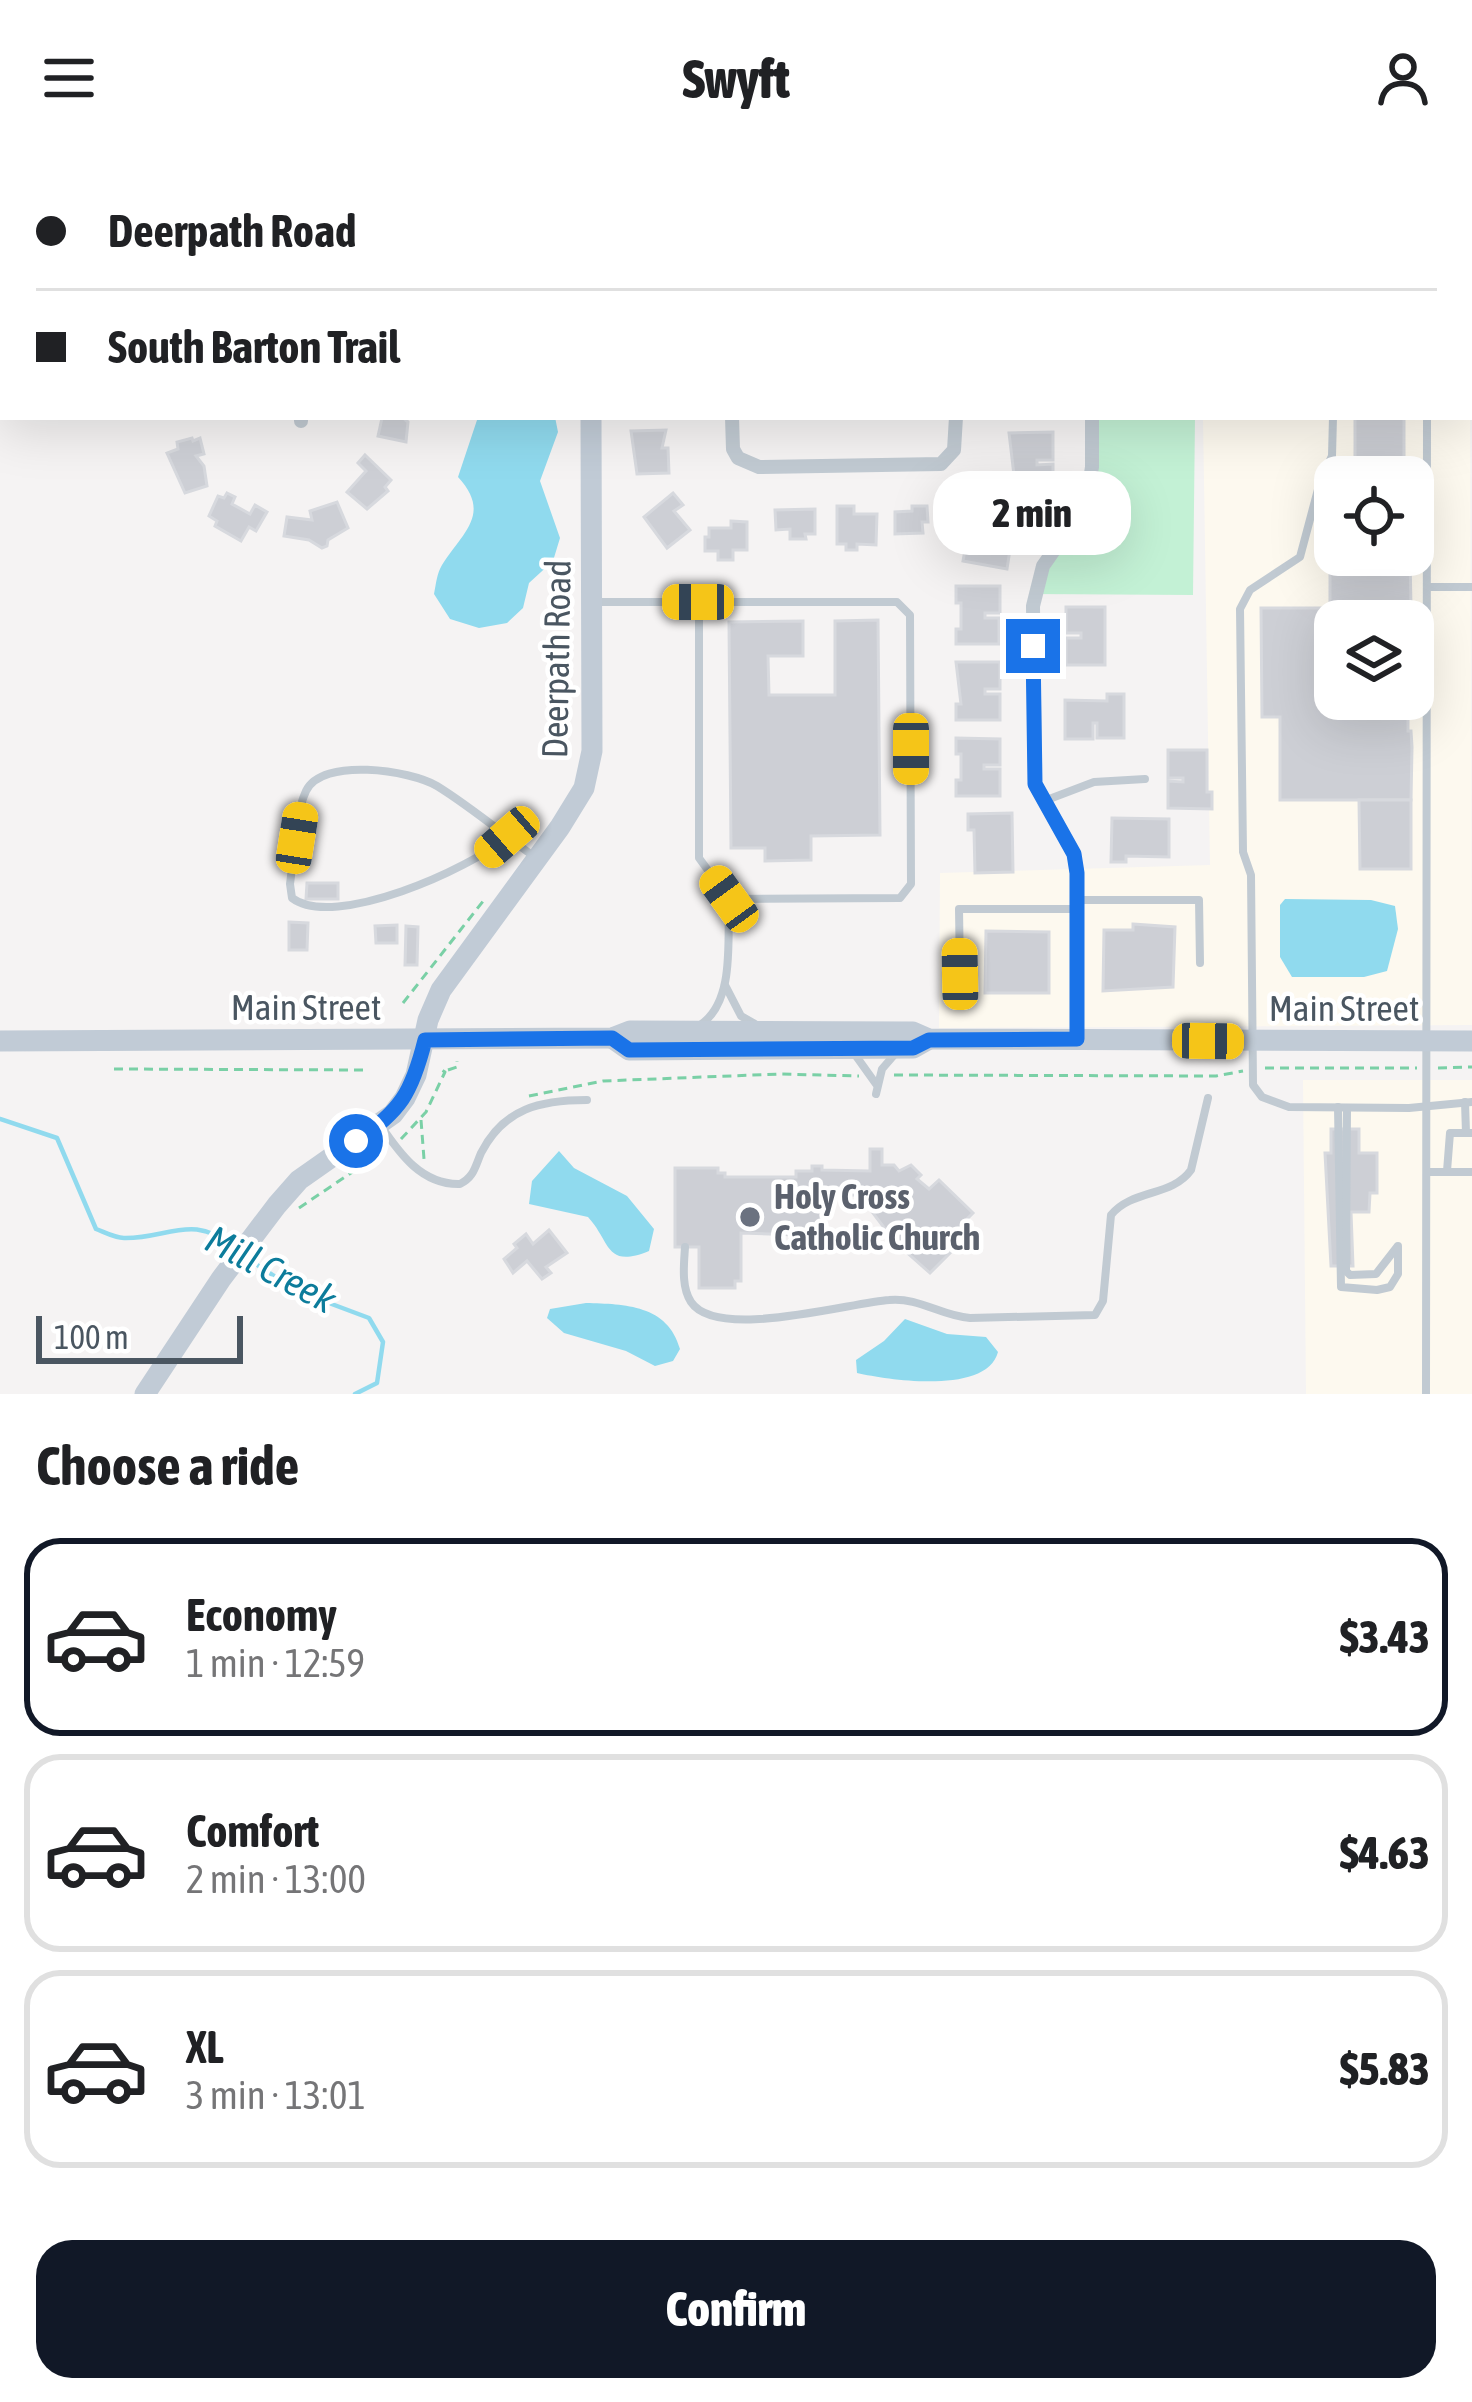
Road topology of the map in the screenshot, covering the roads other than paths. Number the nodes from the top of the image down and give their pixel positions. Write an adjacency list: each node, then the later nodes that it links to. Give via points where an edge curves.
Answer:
1 (592, 420): 9 (main road, Deerpath Road)
2 (732, 420): 3 (street, via 738,458 759,467 930,466 949,458)
3 (956, 420)
4 (1092, 420): 12 (street, via 1086,504 1043,566 1034,594 1033,765)
5 (1334, 420): 29 (lane, via 1332,456 1300,557 1250,590 1240,609)
6 (1427, 420): 7 (lane)
7 (1427, 587): 8 (lane); 26 (lane)
8 (1472, 587)
9 (592, 602): 10 (lane); 14 (main road, Deerpath Road, via 592,752 584,788)
10 (698, 602): 15 (lane, via 699,858); 15 (lane, via 897,602 910,615 911,884 900,898)
11 (1144, 779): 12 (lane, via 1094,782)
12 (1042, 802): 16 (street, via 1074,854)
13 (507, 837): 13 (lane, via 432,783 342,770 315,778 304,794 292,898 322,909 398,893 462,868); 14 (lane)
14 (537, 859): 24 (main road, Deerpath Road, via 441,990)
15 (729, 899): 19 (lane)
16 (1077, 905): 17 (lane, via 1199,900); 18 (lane, via 959,909); 23 (street)
17 (1200, 963)
18 (960, 974)
19 (724, 984): 20 (lane, via 708,1019); 21 (lane, via 741,1016)
20 (674, 1031): 21 (main road, Main Street); 22 (main road, Main Street)
21 (777, 1031): 25 (main road, Main Street, via 913,1032)
22 (612, 1038): 24 (main road, Main Street); 30 (main road, Main Street, via 629,1050)
23 (1077, 1039): 25 (main road, Main Street); 29 (main road, Main Street)
24 (425, 1040): 27 (main road, Main Street); 37 (main road, Deerpath Road, via 405,1098)
25 (929, 1040): 31 (main road, Main Street)
26 (1428, 1040): 28 (main road, Main Street); 29 (main road, Main Street); 35 (lane)
27 (0, 1041)
28 (1472, 1041)
29 (1252, 1042): 36 (lane, via 1253,1085 1275,1104)
30 (830, 1048): 31 (main road, Main Street); 31 (lane, via 858,1057 876,1089 887,1061)
31 (904, 1048)
32 (1208, 1098): 42 (lane, via 1184,1180 1130,1199 1111,1215 1095,1315 954,1317 892,1299 723,1319 691,1303)
33 (587, 1100): 37 (lane, via 520,1109 460,1184 416,1169)
34 (1469, 1102): 35 (lane); 38 (lane)
35 (1428, 1105): 36 (lane); 39 (lane)
36 (1343, 1107): 36 (lane, via 1341,1287 1377,1290 1398,1274 1398,1246 1376,1274 1346,1271)
37 (380, 1125): 43 (main road, Deerpath Road, via 299,1180)
38 (1469, 1133): 40 (lane, via 1450,1133)
39 (1427, 1172): 40 (lane); 44 (lane)
40 (1447, 1172): 41 (lane)
41 (1472, 1172)
42 (685, 1247)
43 (145, 1394)
44 (1426, 1394)

